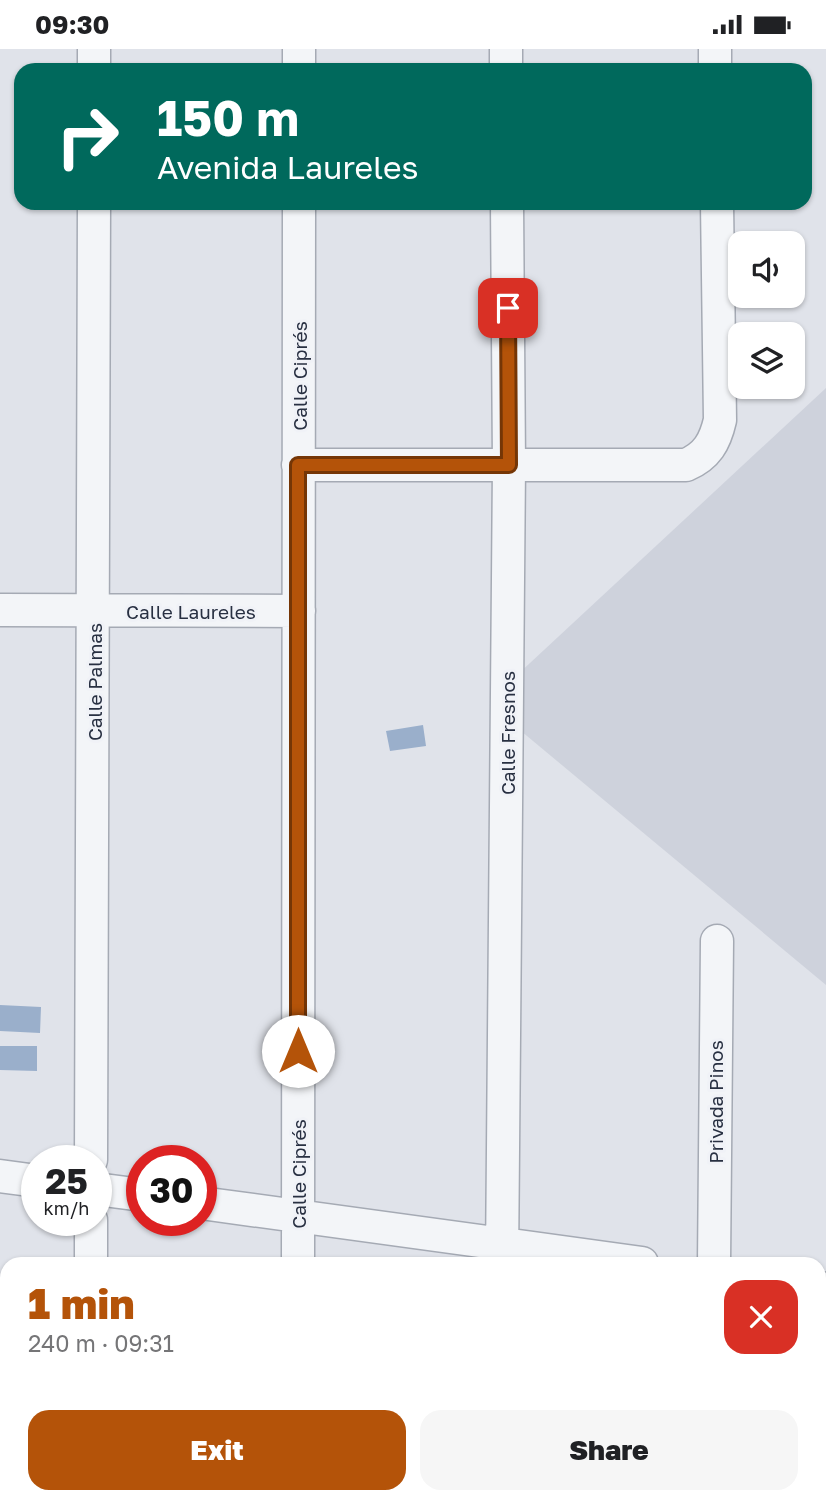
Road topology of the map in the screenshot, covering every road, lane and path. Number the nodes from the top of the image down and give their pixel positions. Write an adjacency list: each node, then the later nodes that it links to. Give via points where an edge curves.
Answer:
1 (94, 210): 8 (street, Calle Palmas)
2 (299, 210): 5 (street, Calle Ciprés)
3 (507, 210): 6 (street, Calle Fresnos)
4 (717, 210): 6 (street, via 720,420 708,451 686,465)
5 (298, 465): 6 (street); 9 (street, Calle Ciprés)
6 (509, 465): 17 (street, Calle Fresnos)
7 (0, 610): 8 (street, Calle Laureles)
8 (94, 611): 9 (street, Calle Laureles); 11 (street, Calle Palmas)
9 (299, 611): 15 (street, Calle Ciprés)
10 (717, 941): 21 (street, Privada Pinos)
11 (91, 1145)
12 (0, 1176): 13 (street)
13 (21, 1179)
14 (217, 1205): 15 (street)
15 (298, 1216): 17 (street); 19 (street, Calle Ciprés)
16 (91, 1236): 18 (street)
17 (502, 1254): 20 (street)
18 (91, 1257)
19 (298, 1257)
20 (549, 1257)
21 (714, 1257)

